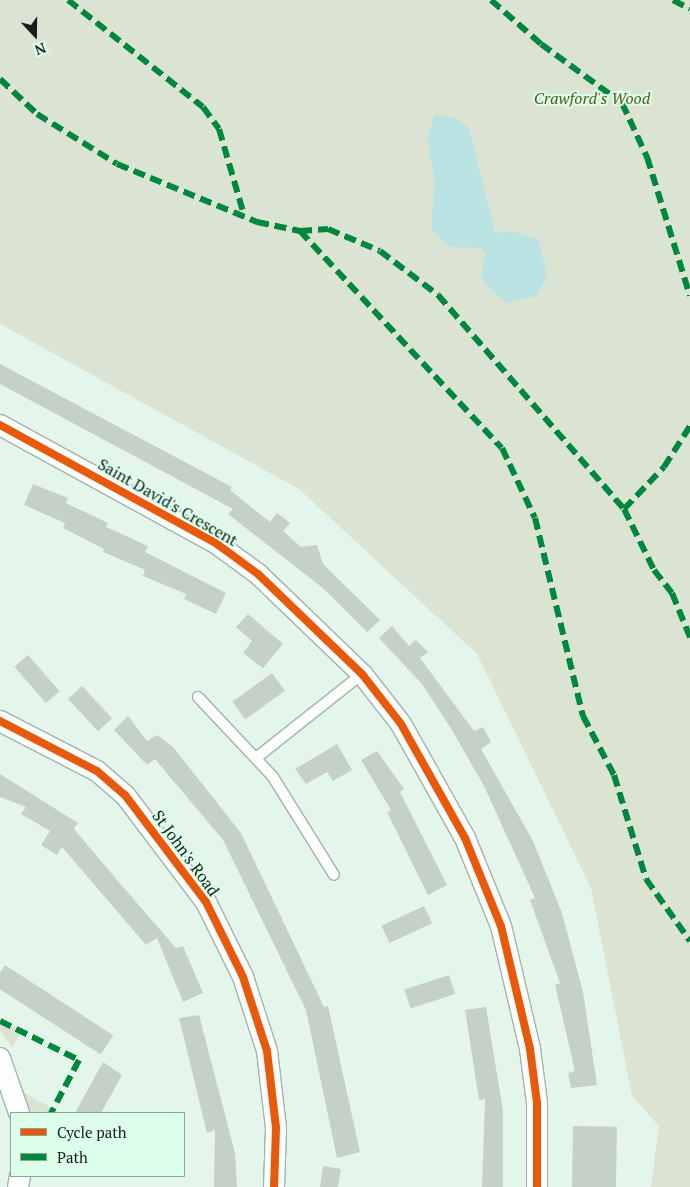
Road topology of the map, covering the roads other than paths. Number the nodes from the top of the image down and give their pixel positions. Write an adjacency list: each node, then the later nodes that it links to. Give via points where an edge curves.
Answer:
1 (0, 425): 2 (street, Saint David's Crescent, via 217,544 258,574)
2 (362, 674): 5 (lane); 10 (street, Saint David's Crescent, via 434,776 501,926 530,1049 537,1103)
3 (198, 697): 5 (lane)
4 (0, 721): 9 (street, St John's Road, via 97,771 125,795 206,902 243,977 267,1051 276,1128)
5 (256, 758): 6 (lane, via 273,777)
6 (334, 875)
7 (0, 1058): 8 (street)
8 (19, 1112)
9 (274, 1187)
10 (536, 1187)

